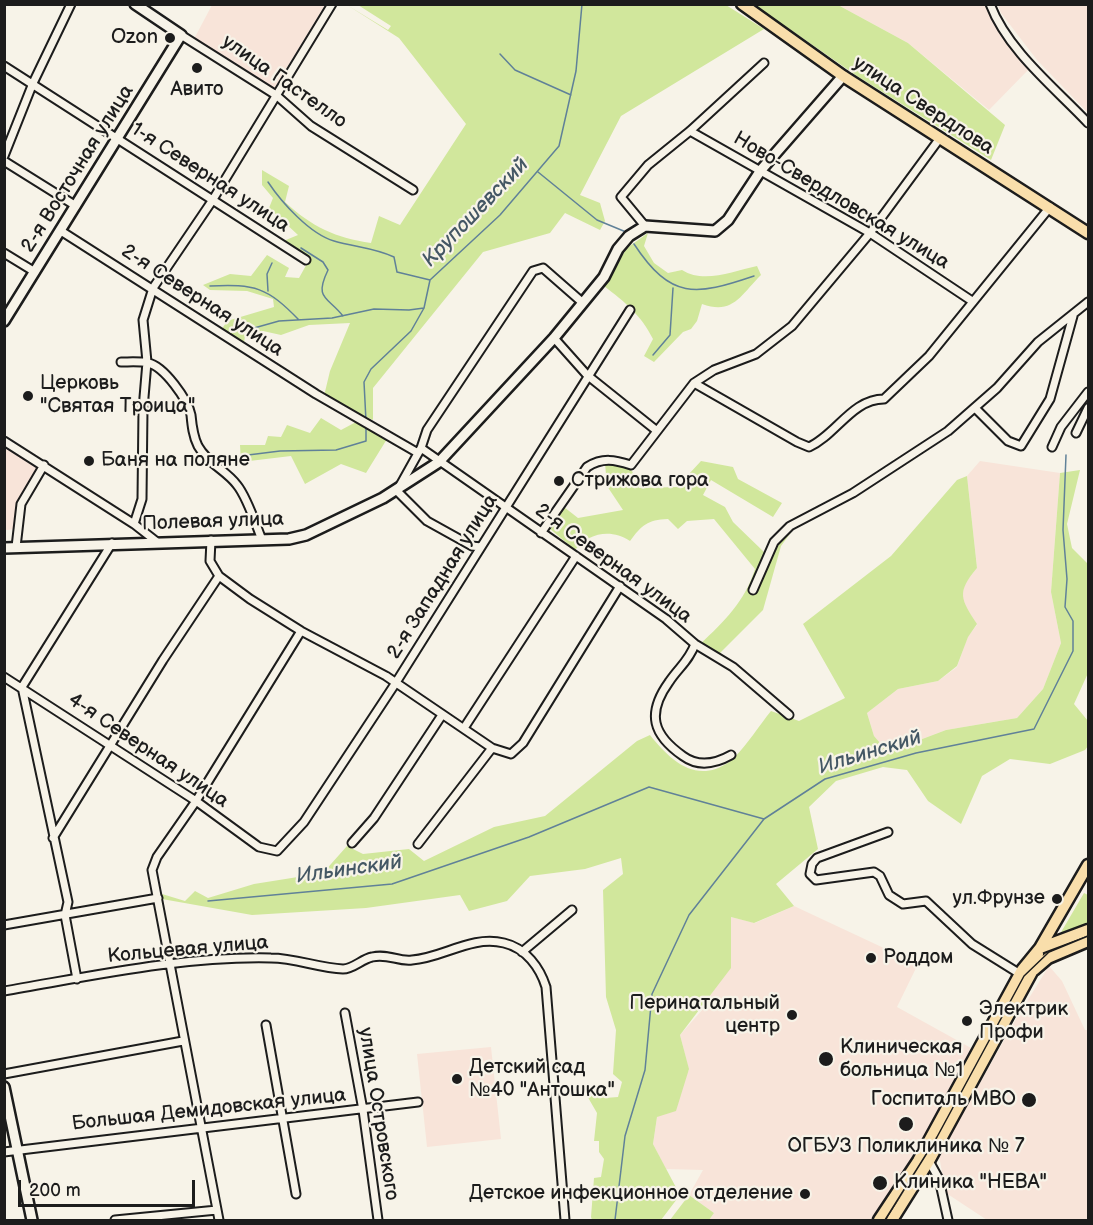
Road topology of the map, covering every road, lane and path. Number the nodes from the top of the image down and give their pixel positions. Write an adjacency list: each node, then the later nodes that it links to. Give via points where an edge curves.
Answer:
1 (71, 4): 10 (street)
2 (135, 4): 6 (main road, улица Гастелло)
3 (332, 4): 11 (street)
4 (742, 4): 9 (main road, улица Свердлова)
5 (990, 4): 12 (street, via 1020,50)
6 (182, 35): 11 (street, улица Гастелло); 14 (main road, 2-я Восточная улица)
7 (764, 63): 13 (street)
8 (4, 66): 10 (street, 1-я Северная улица)
9 (843, 76): 15 (main road, улица Свердлова); 17 (main road)
10 (33, 83): 14 (street, 1-я Северная улица); 16 (street)
11 (276, 95): 18 (street, улица Гастелло, via 311,126); 19 (street)
12 (1089, 123)
13 (690, 131): 17 (street, Ново-Свердловская улица); 22 (street, via 648,165 621,197)
14 (118, 137): 19 (street, 1-я Северная улица); 20 (main road, 2-я Восточная улица)
15 (940, 138): 21 (main road, улица Свердлова); 24 (street)
16 (4, 159): 20 (street)
17 (761, 170): 22 (main road, via 728,220 715,231); 24 (street, Ново-Свердловская улица)
18 (413, 190)
19 (212, 201): 27 (street, 1-я Северная улица); 29 (street)
20 (76, 206): 23 (main road, 2-я Восточная улица)
21 (1050, 207): 25 (main road, улица Свердлова); 30 (street)
22 (645, 226): 32 (main road, Полевая улица, via 618,249 604,277)
23 (61, 231): 28 (main road, 2-я Восточная улица); 29 (street, 2-я Северная улица)
24 (870, 233): 30 (street, Ново-Свердловская улица); 40 (street, via 792,326 756,354 714,370)
25 (1089, 233)
26 (4, 253): 28 (street)
27 (306, 260)
28 (35, 272): 35 (main road, 2-я Восточная улица)
29 (153, 288): 38 (street, via 142,320); 48 (street, 2-я Северная улица, via 316,394)
30 (972, 301): 40 (street, via 929,356 884,399 858,406 821,442 809,447)
31 (1089, 302): 34 (street)
32 (583, 303): 36 (main road, Полевая улица); 48 (street, via 543,268 532,271 427,430)
33 (630, 310): 39 (street, 2-я Западная улица)
34 (1073, 316): 42 (street, via 1038,342); 42 (street, via 1050,399 1021,446 1008,441)
35 (4, 321)
36 (554, 338): 39 (street); 49 (main road, Полевая улица)
37 (121, 362): 38 (street)
38 (147, 362): 53 (street, via 142,499); 56 (street, via 166,375 178,390 190,415 198,447 238,485)
39 (587, 375): 44 (street); 52 (street, 2-я Западная улица)
40 (694, 383): 44 (street)
41 (1089, 392): 47 (street, via 1061,427)
42 (975, 408): 65 (street, via 948,431 853,493 790,526 774,542)
43 (1089, 408): 45 (street)
44 (657, 431): 54 (street, via 631,465 614,459 587,467)
45 (1076, 433)
46 (4, 441): 50 (street)
47 (1052, 447)
48 (420, 450): 49 (street, 2-я Северная улица); 51 (street)
49 (439, 462): 51 (main road, Полевая улица); 52 (street, 2-я Северная улица)
50 (44, 465): 53 (street); 59 (street, via 21,504)
51 (397, 491): 56 (main road, Полевая улица, via 306,535); 60 (street, via 427,521 472,546)
52 (506, 508): 54 (street, 2-я Северная улица); 60 (street, 2-я Западная улица)
53 (134, 524): 57 (street)
54 (541, 533): 62 (street, 2-я Северная улица)
55 (211, 540): 56 (main road, Полевая улица); 57 (main road, Полевая улица); 63 (street, via 210,561)
56 (262, 540)
57 (157, 542): 58 (main road, Полевая улица)
58 (112, 543): 59 (main road, Полевая улица); 70 (street)
59 (16, 547): 61 (main road, Полевая улица)
60 (481, 547): 69 (street, 2-я Западная улица)
61 (4, 548)
62 (576, 556): 64 (street, 2-я Северная улица); 73 (street)
63 (219, 576): 66 (street); 74 (street)
64 (620, 586): 67 (street, 2-я Северная улица); 75 (street, via 523,743 511,754)
65 (753, 590)
66 (301, 632): 69 (street); 77 (street)
67 (695, 644): 72 (street, 2-я Северная улица, via 733,667); 76 (street, via 691,656 662,693 655,723 671,748 693,763 719,762)
68 (4, 677): 70 (street, 4-я Северная улица)
69 (396, 684): 71 (street); 82 (street, 2-я Западная улица, via 304,822 286,844)
70 (22, 687): 74 (street, 4-я Северная улица); 79 (street)
71 (442, 715): 73 (street); 80 (street, via 374,818)
72 (789, 715)
73 (464, 728): 75 (street)
74 (111, 745): 77 (street, 4-я Северная улица); 79 (street)
75 (492, 748): 81 (street)
76 (730, 755)
77 (196, 801): 82 (street, 4-я Северная улица, via 259,847); 84 (street, via 157,857 152,870)
78 (888, 832): 94 (street, via 817,858 810,874 816,880 874,872 880,876 888,895 903,904 927,901 972,944)
79 (53, 838): 86 (street, via 68,902)
80 (352, 843)
81 (418, 844)
82 (272, 852)
83 (1089, 865): 90 (main road)
84 (158, 898): 86 (street); 92 (street)
85 (572, 910): 91 (street)
86 (65, 915): 87 (street); 95 (street)
87 (4, 925)
88 (1089, 930): 90 (main road)
89 (1089, 941): 93 (main road, via 1048,958)
90 (1040, 948): 93 (main road); 94 (main road)
91 (522, 952): 92 (street, Кольцевая улица, via 505,943 473,942 424,959 370,957 345,969 274,958); 115 (street, via 540,970 546,987)
92 (169, 964): 95 (street, Кольцевая улица); 99 (street)
93 (1034, 970): 108 (main road)
94 (1020, 974): 116 (main road, via 918,1161)
95 (77, 979): 96 (street, Кольцевая улица)
96 (4, 991)
97 (345, 1013): 103 (street, улица Островского)
98 (266, 1025): 104 (street)
99 (183, 1041): 100 (street); 105 (street)
100 (4, 1074)
101 (4, 1087): 106 (main road)
102 (418, 1102): 103 (street, Большая Демидовская улица)
103 (363, 1110): 104 (street, Большая Демидовская улица); 114 (street, улица Островского)
104 (282, 1117): 105 (street, Большая Демидовская улица); 109 (street)
105 (200, 1126): 106 (street, Большая Демидовская улица); 110 (street)
106 (18, 1149): 107 (street, Большая Демидовская улица); 111 (main road)
107 (4, 1152)
108 (929, 1161): 117 (main road); 118 (street, via 939,1179)
109 (296, 1194)
110 (217, 1210): 112 (street); 113 (street)
111 (32, 1221)
112 (115, 1221)
113 (219, 1221)
114 (378, 1221)
115 (565, 1221)
116 (879, 1221)
117 (892, 1221)
118 (948, 1221)

